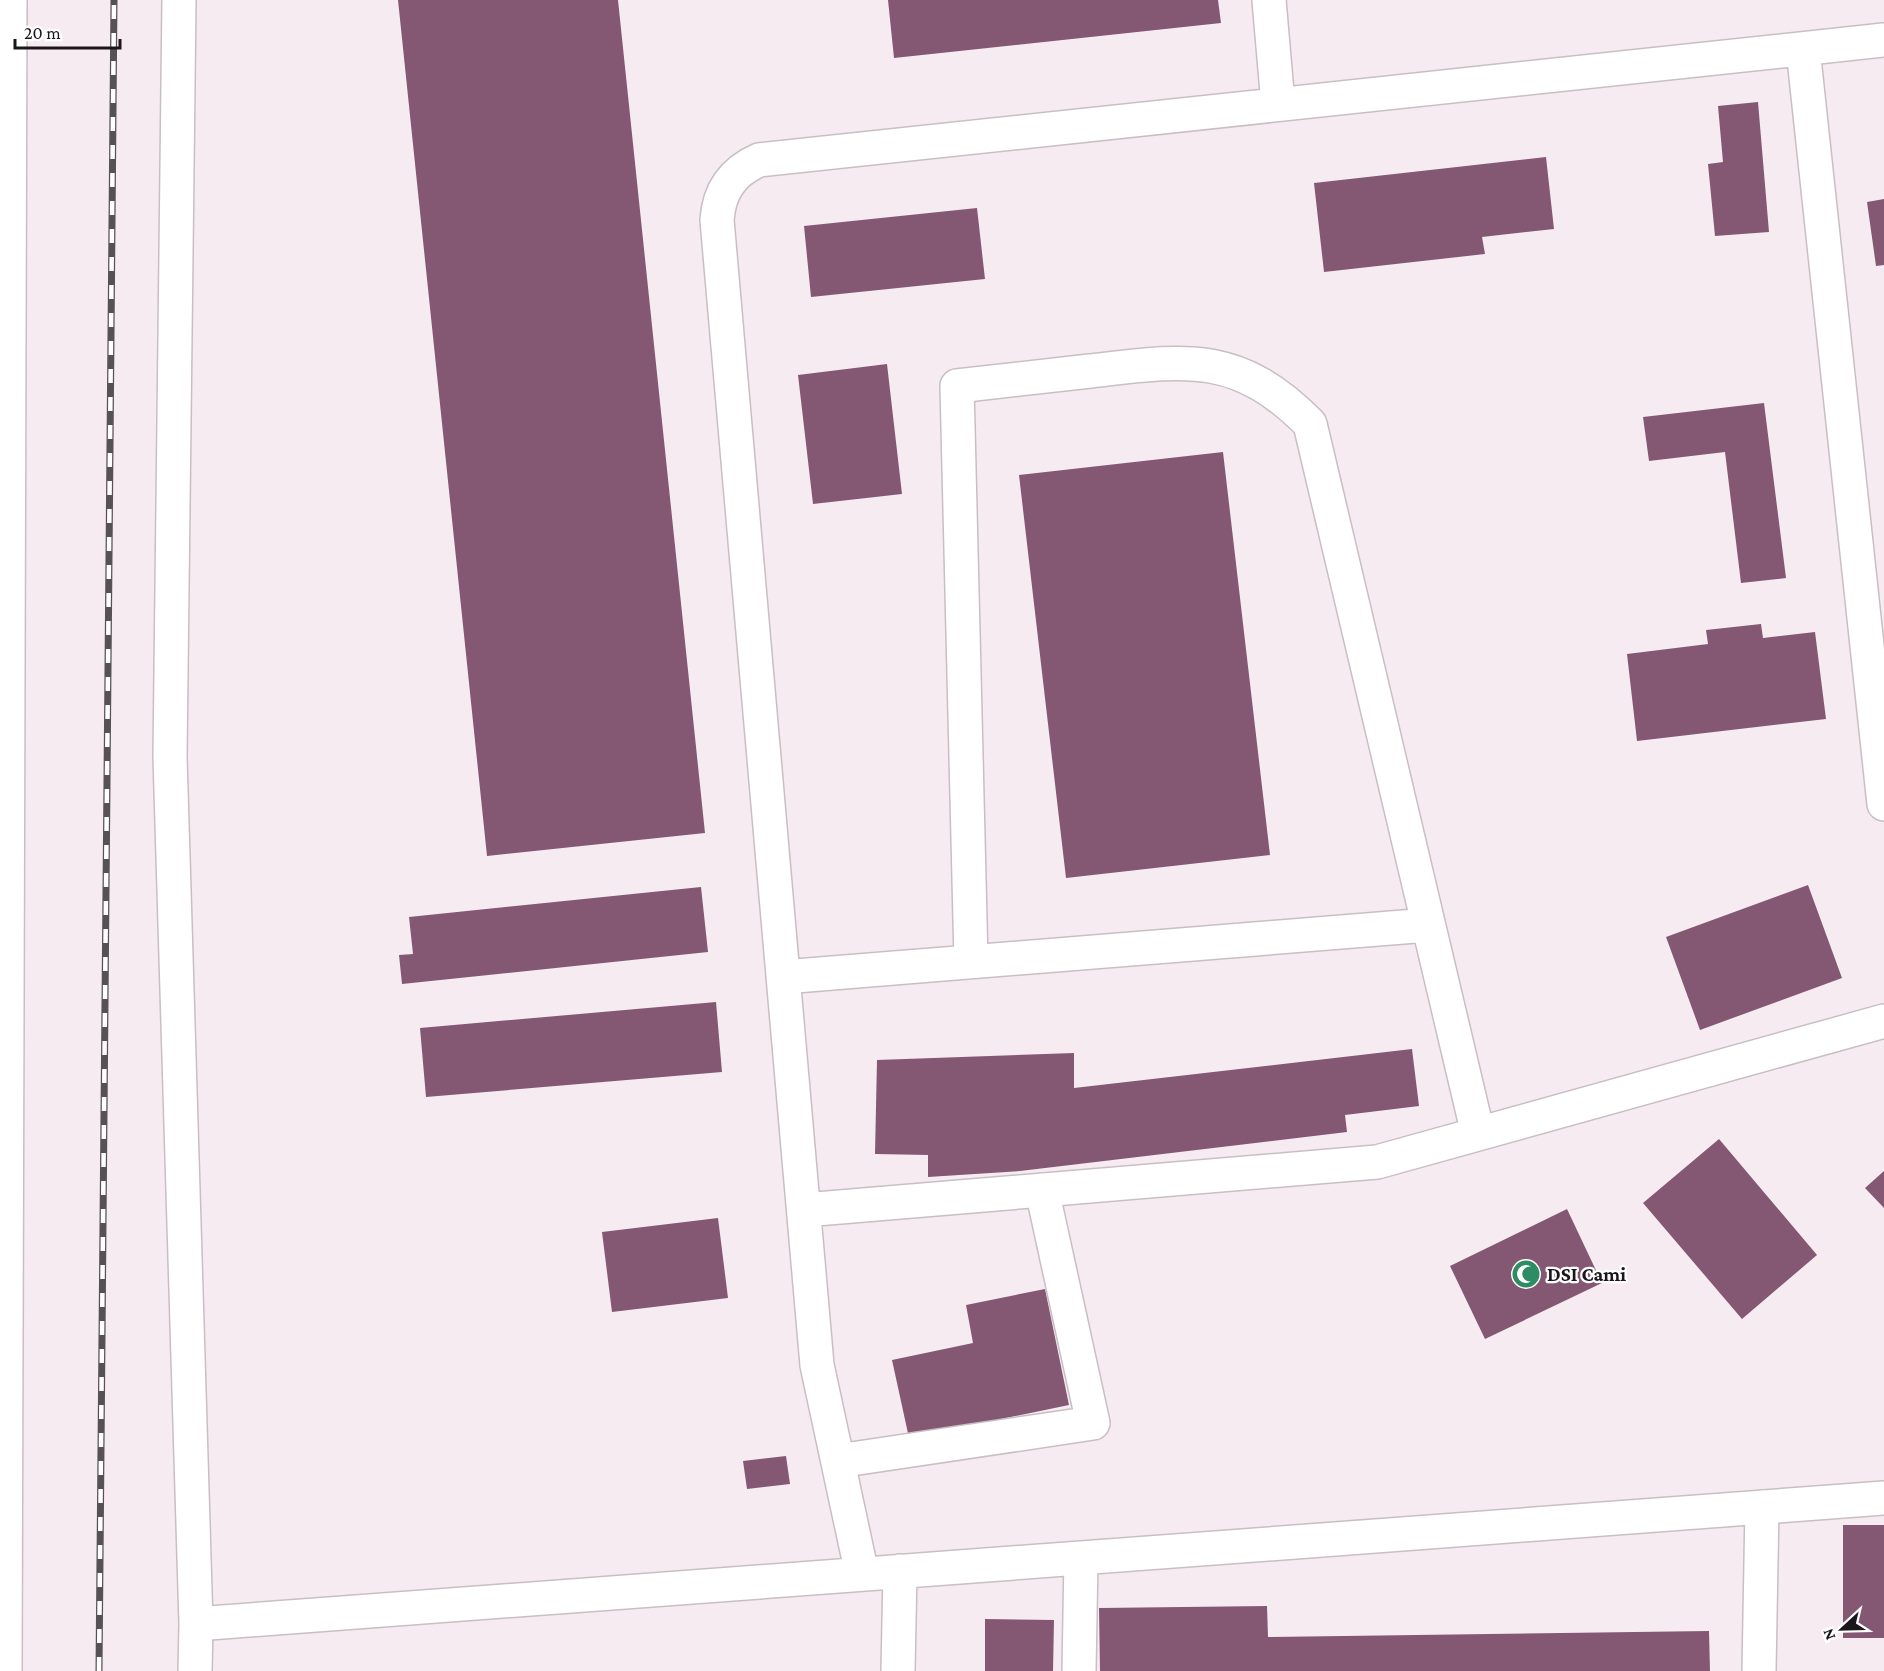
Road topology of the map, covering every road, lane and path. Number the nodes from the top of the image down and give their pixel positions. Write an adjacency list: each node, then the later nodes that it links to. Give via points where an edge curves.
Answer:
1 (10, 0): 6 (street)
2 (179, 0): 23 (street, via 170,758)
3 (1269, 0): 7 (street)
4 (1884, 40): 5 (street)
5 (1803, 49): 7 (street); 9 (street)
6 (4, 93): 8 (street)
7 (1278, 104): 12 (street, via 759,160 738,171 723,192 717,220)
8 (4, 799): 24 (street)
9 (1884, 804)
10 (1428, 925): 11 (street); 11 (street, via 1310,424 1290,404 1240,374 1195,363 1160,363 957,386); 14 (street)
11 (971, 961): 12 (street)
12 (783, 977): 16 (street)
13 (1884, 1020): 14 (street)
14 (1478, 1134): 15 (street, via 1377,1162)
15 (1042, 1190): 16 (street); 17 (street, via 1093,1423)
16 (804, 1210): 17 (street, via 818,1365)
17 (838, 1461): 22 (street)
18 (1884, 1498): 19 (street)
19 (1762, 1507): 20 (street); 28 (street)
20 (1081, 1558): 21 (street); 27 (street)
21 (900, 1571): 22 (street); 26 (street)
22 (862, 1574): 23 (street)
23 (196, 1624): 25 (street)
24 (5, 1671)
25 (195, 1671)
26 (898, 1671)
27 (1080, 1671)
28 (1759, 1671)

